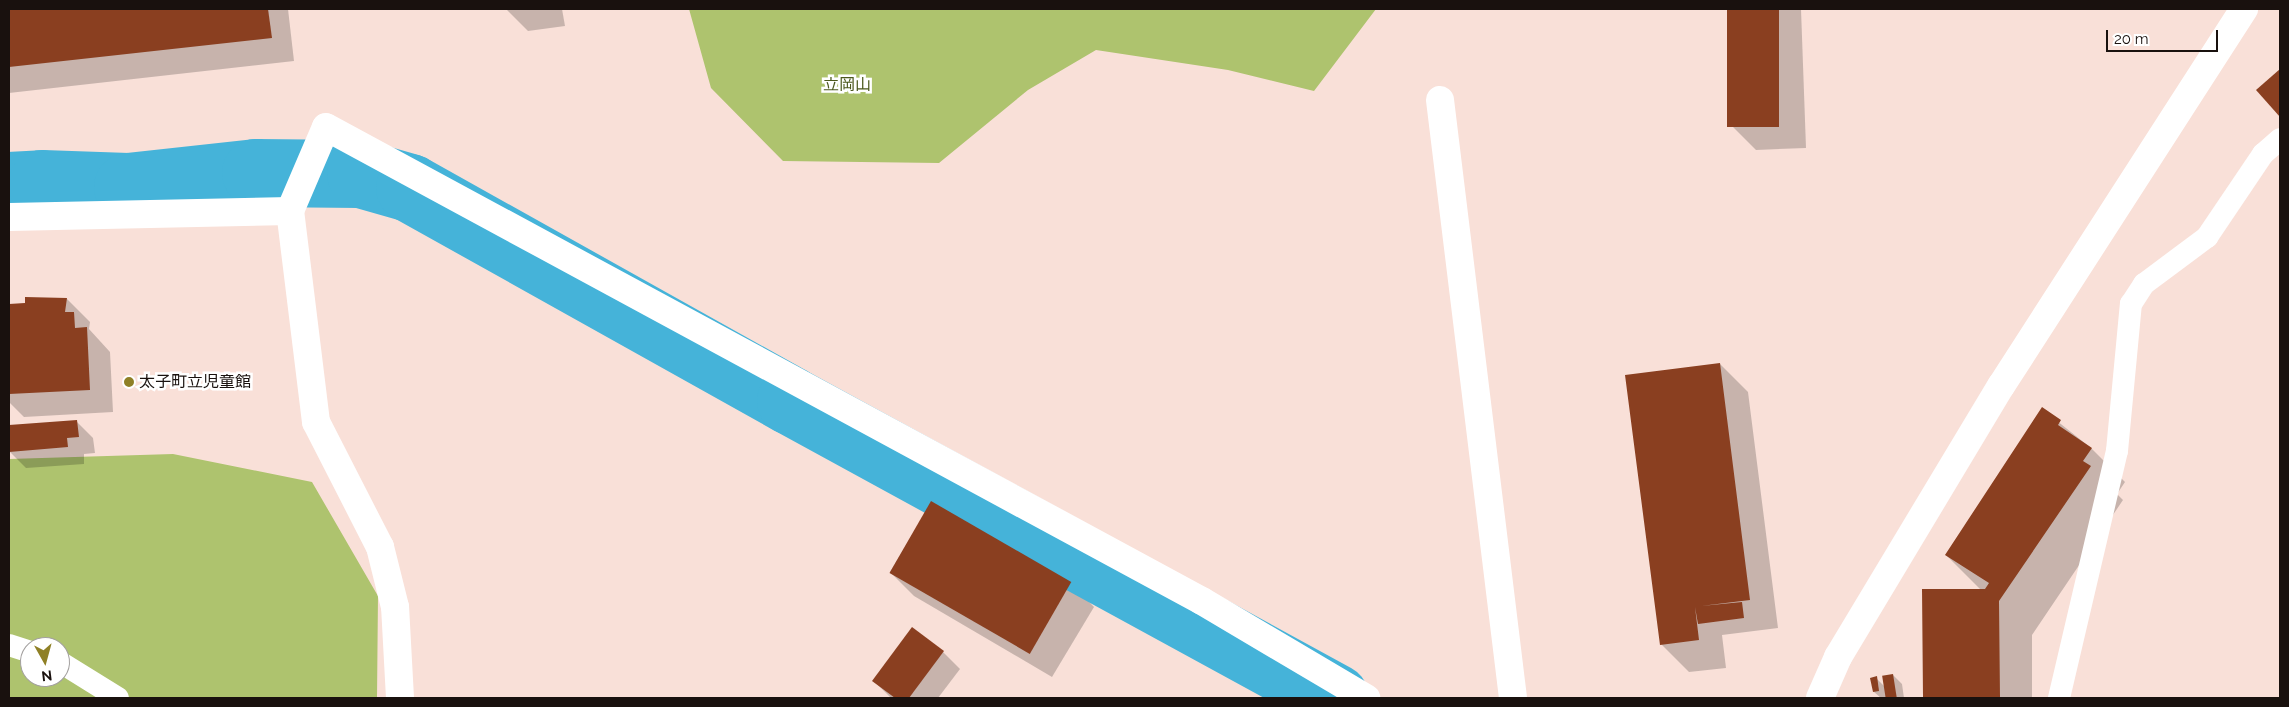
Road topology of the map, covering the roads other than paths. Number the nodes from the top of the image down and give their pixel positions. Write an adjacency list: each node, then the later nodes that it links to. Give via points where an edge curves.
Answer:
1 (2244, 9): 11 (street, via 2002,386 1838,657)
2 (1440, 100): 10 (street)
3 (2280, 139): 12 (lane, via 2264,154 2207,237 2144,284 2131,304 2117,451)
4 (290, 210): 5 (street); 8 (street, via 316,422 380,548 395,607); 9 (street, via 326,127 1202,601)
5 (9, 218)
6 (70, 668): 7 (lane)
7 (118, 698)
8 (400, 698)
9 (1366, 698)
10 (1513, 698)
11 (1820, 698)
12 (2059, 698)

